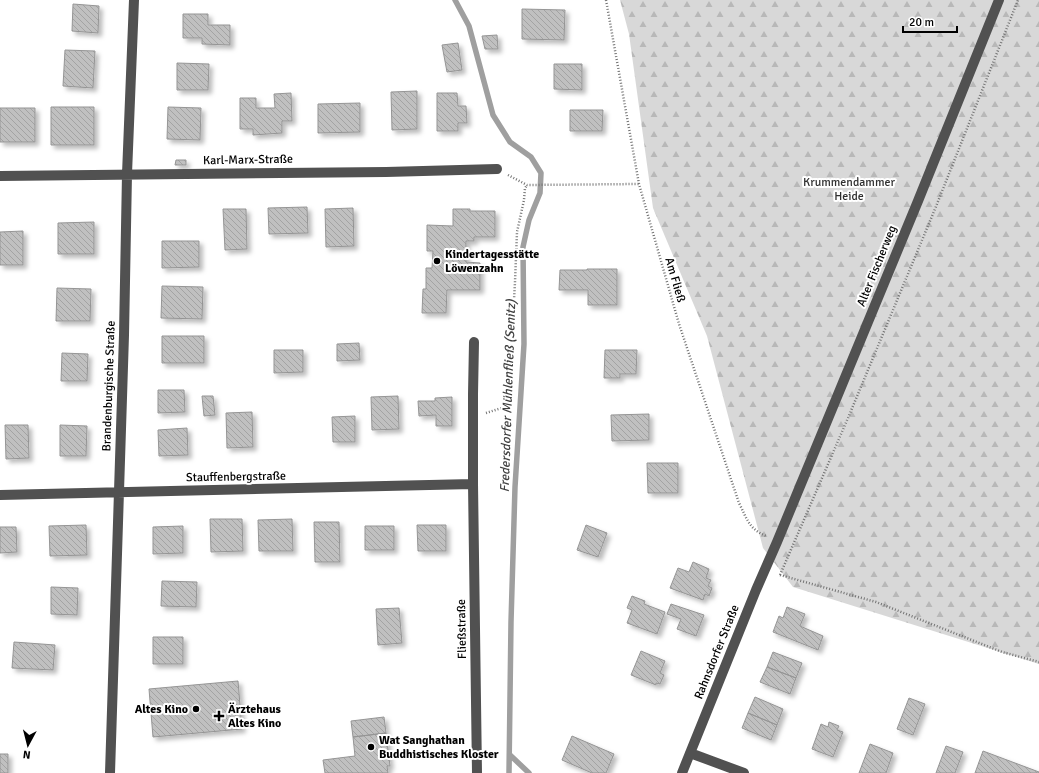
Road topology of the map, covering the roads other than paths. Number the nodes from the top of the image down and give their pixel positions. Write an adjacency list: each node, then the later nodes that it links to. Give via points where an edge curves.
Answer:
1 (134, 0): 4 (street, Brandenburgische Straße)
2 (999, 0): 10 (street, Alter Fischerweg)
3 (497, 169): 4 (street, Karl-Marx-Straße)
4 (128, 174): 5 (street, Karl-Marx-Straße); 8 (street, Brandenburgische Straße)
5 (0, 176)
6 (474, 342): 7 (street, Fließstraße)
7 (473, 484): 8 (street, Stauffenbergstraße); 13 (street, Fließstraße)
8 (119, 492): 9 (street, Stauffenbergstraße); 12 (street, Brandenburgische Straße)
9 (0, 495)
10 (777, 542): 11 (street, Rahnsdorfer Straße)
11 (690, 753): 14 (street, Rahnsdorfer Straße); 15 (street)
12 (110, 773)
13 (476, 773)
14 (682, 773)
15 (744, 773)

